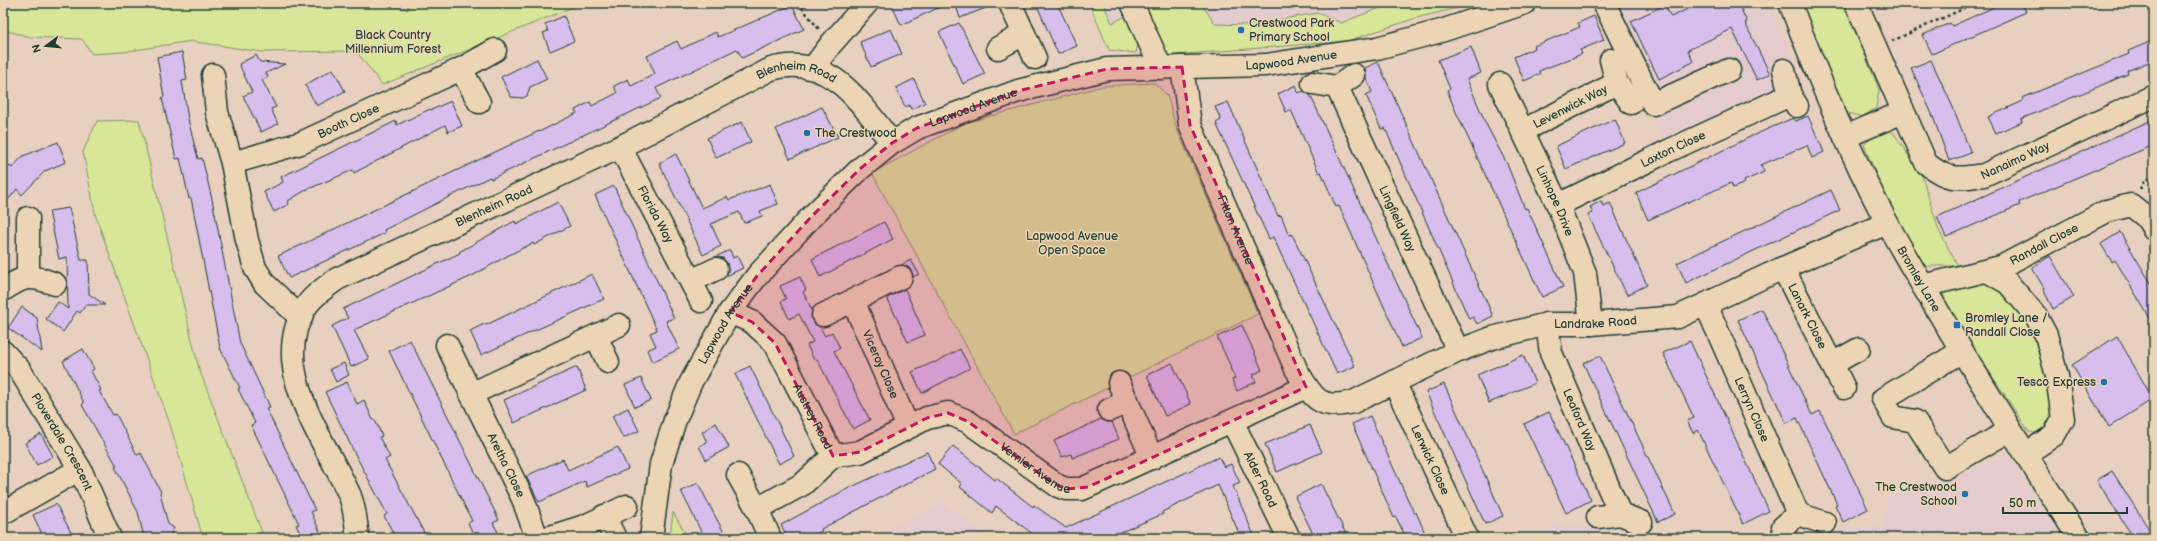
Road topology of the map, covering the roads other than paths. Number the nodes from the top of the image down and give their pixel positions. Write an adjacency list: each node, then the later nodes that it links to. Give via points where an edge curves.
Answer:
1 (867, 3): 14 (street)
2 (1010, 3): 8 (street)
3 (1132, 3): 13 (street, Fitton Avenue)
4 (1790, 3): 27 (street, Bromley Lane)
5 (1856, 3): 25 (street)
6 (1515, 5): 13 (street, Lapwood Avenue, via 1441,31 1378,48 1266,65)
7 (1611, 5): 16 (street, via 1653,104)
8 (1024, 34): 9 (street); 11 (street)
9 (998, 48)
10 (495, 50): 15 (street, Booth Close)
11 (1035, 58)
12 (1611, 60): 20 (street, Levenwick Way)
13 (1172, 67): 28 (street, Lapwood Avenue, via 1107,69 1018,91 917,128); 62 (street, Fitton Avenue, via 1190,125)
14 (813, 68): 28 (street, Blenheim Road, via 849,90); 29 (street, Blenheim Road, via 786,64 771,69)
15 (461, 69): 23 (street); 30 (street, Booth Close, via 301,143)
16 (1729, 70)
17 (1784, 70): 31 (street, Laxton Close, via 1793,101 1668,151)
18 (213, 75): 30 (street, via 217,112)
19 (1313, 83): 57 (street, Lingfield Way, via 1345,81)
20 (1618, 83): 24 (street, Levenwick Way); 26 (street, Levenwick Way)
21 (1500, 84): 26 (street, Linhope Drive)
22 (2154, 96): 25 (street, Nanaimo Way, via 1984,175 1953,179 1939,174 1926,164)
23 (479, 102)
24 (1631, 103)
25 (1903, 112): 27 (street)
26 (1522, 131): 31 (street, Linhope Drive)
27 (1845, 137): 33 (street, Bromley Lane)
28 (892, 143): 47 (street, Lapwood Avenue, via 861,168 812,216 757,276)
29 (620, 147): 40 (street, Florida Way); 49 (street, Blenheim Road, via 337,279 306,307)
30 (232, 163): 49 (street, via 255,268 265,284)
31 (1558, 206): 52 (street, Linhope Drive, via 1585,273)
32 (28, 218): 39 (street)
33 (1887, 223): 35 (street, Landrake Road); 42 (street, Bromley Lane)
34 (2154, 229): 37 (street, Randall Close, via 2146,217 2131,205 2107,212 2001,267)
35 (1783, 268): 46 (street, Landrake Road); 60 (street, Lanark Close)
36 (716, 269): 40 (street)
37 (1987, 271): 42 (street, Randall Close); 69 (street, via 2008,283 2036,316 2046,335 2057,376 2063,419 2054,435)
38 (901, 277): 45 (street)
39 (28, 278): 41 (street, via 35,276); 43 (street, via 17,280)
40 (691, 281): 44 (street, Florida Way)
41 (55, 284)
42 (1923, 286): 56 (street, Bromley Lane)
43 (3, 290)
44 (701, 301)
45 (853, 301): 48 (street); 67 (street, Viceroy Close)
46 (1706, 305): 52 (street, Landrake Road, via 1678,317); 81 (street, Lerryn Close, via 1791,520)
47 (730, 312): 70 (street, Austrey Road, via 752,322 775,343); 87 (street, Lapwood Avenue, via 691,382 675,420 661,464)
48 (823, 315)
49 (301, 318): 83 (street, Blenheim Road, via 294,335 291,354 295,380 350,497)
50 (619, 324): 53 (street)
51 (1547, 324): 52 (street, Landrake Road); 57 (street, Landrake Road, via 1492,338); 77 (street, Leaford Way, via 1551,353)
52 (1592, 324)
53 (596, 336): 59 (street); 64 (street)
54 (447, 345): 64 (street, Aretha Close)
55 (1859, 349): 60 (street, Lanark Close)
56 (1962, 350): 68 (street, Bromley Lane); 68 (street, via 1883,399 1893,418 1915,421 1945,468)
57 (1458, 351): 61 (street, Landrake Road)
58 (3, 352): 72 (street, Ploverdale Crescent, via 19,369)
59 (608, 362)
60 (1832, 364): 63 (street, Lanark Close)
61 (1394, 382): 62 (street, Landrake Road, via 1353,402 1337,406 1321,401); 90 (street, Lerwick Close)
62 (1306, 387): 66 (street, Vernier Avenue)
63 (1844, 388)
64 (471, 394): 84 (street, Aretha Close, via 523,499)
65 (1119, 398): 71 (street)
66 (1232, 421): 71 (street, Vernier Avenue); 89 (street, Alder Road)
67 (908, 427): 70 (street, Vernier Avenue, via 860,452); 71 (street, Vernier Avenue, via 927,418 948,414 967,421 1051,482 1066,489 1088,487)
68 (2010, 430): 69 (street, Bromley Lane)
69 (2026, 454): 91 (street, Bromley Lane)
70 (833, 456): 75 (street, Austrey Road, via 803,484)
71 (1152, 458)
72 (80, 469): 76 (street); 82 (street, Ploverdale Crescent)
73 (738, 475): 75 (street)
74 (627, 506): 78 (street)
75 (757, 509): 88 (street)
76 (3, 513)
77 (1620, 514): 79 (street); 80 (street)
78 (604, 516): 85 (street, via 585,526); 86 (street)
79 (1598, 517)
80 (1642, 522)
81 (1825, 522)
82 (110, 538)
83 (358, 538)
84 (537, 538)
85 (547, 538)
86 (615, 538)
87 (651, 538)
88 (770, 538)
89 (1289, 538)
90 (1467, 538)
91 (2079, 538)

